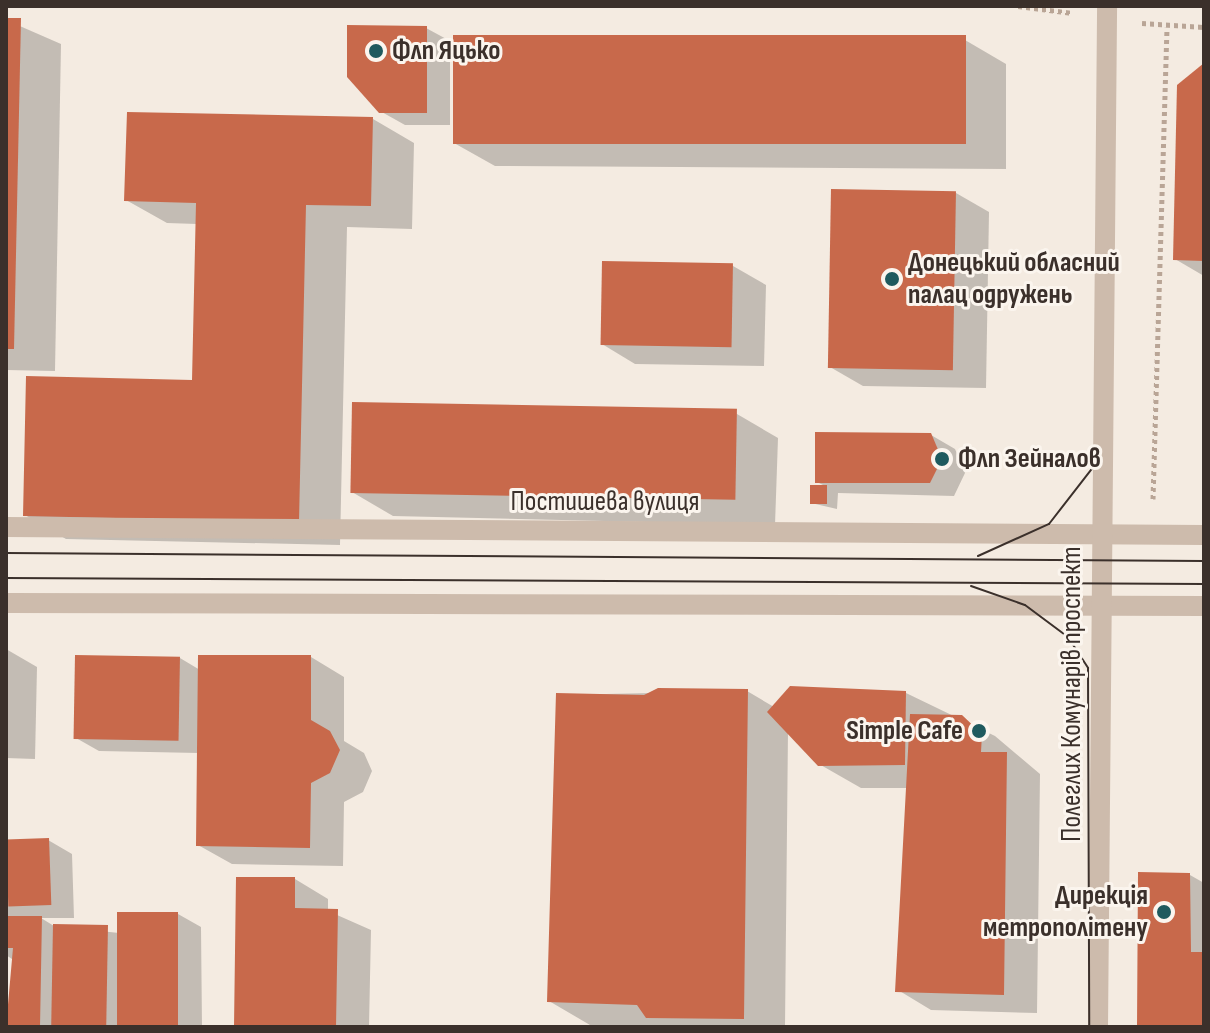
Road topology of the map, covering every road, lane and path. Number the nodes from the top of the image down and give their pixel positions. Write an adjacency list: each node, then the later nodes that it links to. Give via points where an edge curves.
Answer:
1 (1107, 6): 3 (street, Полеглих Комунарів проспект)
2 (6, 527): 3 (street, Постишева вулиця)
3 (1100, 532): 4 (street, Постишева вулиця); 6 (street, Полеглих Комунарів проспект)
4 (1204, 535)
5 (6, 603): 6 (street)
6 (1100, 606): 7 (street); 8 (street, Полеглих Комунарів проспект)
7 (1204, 606)
8 (1098, 1027)

